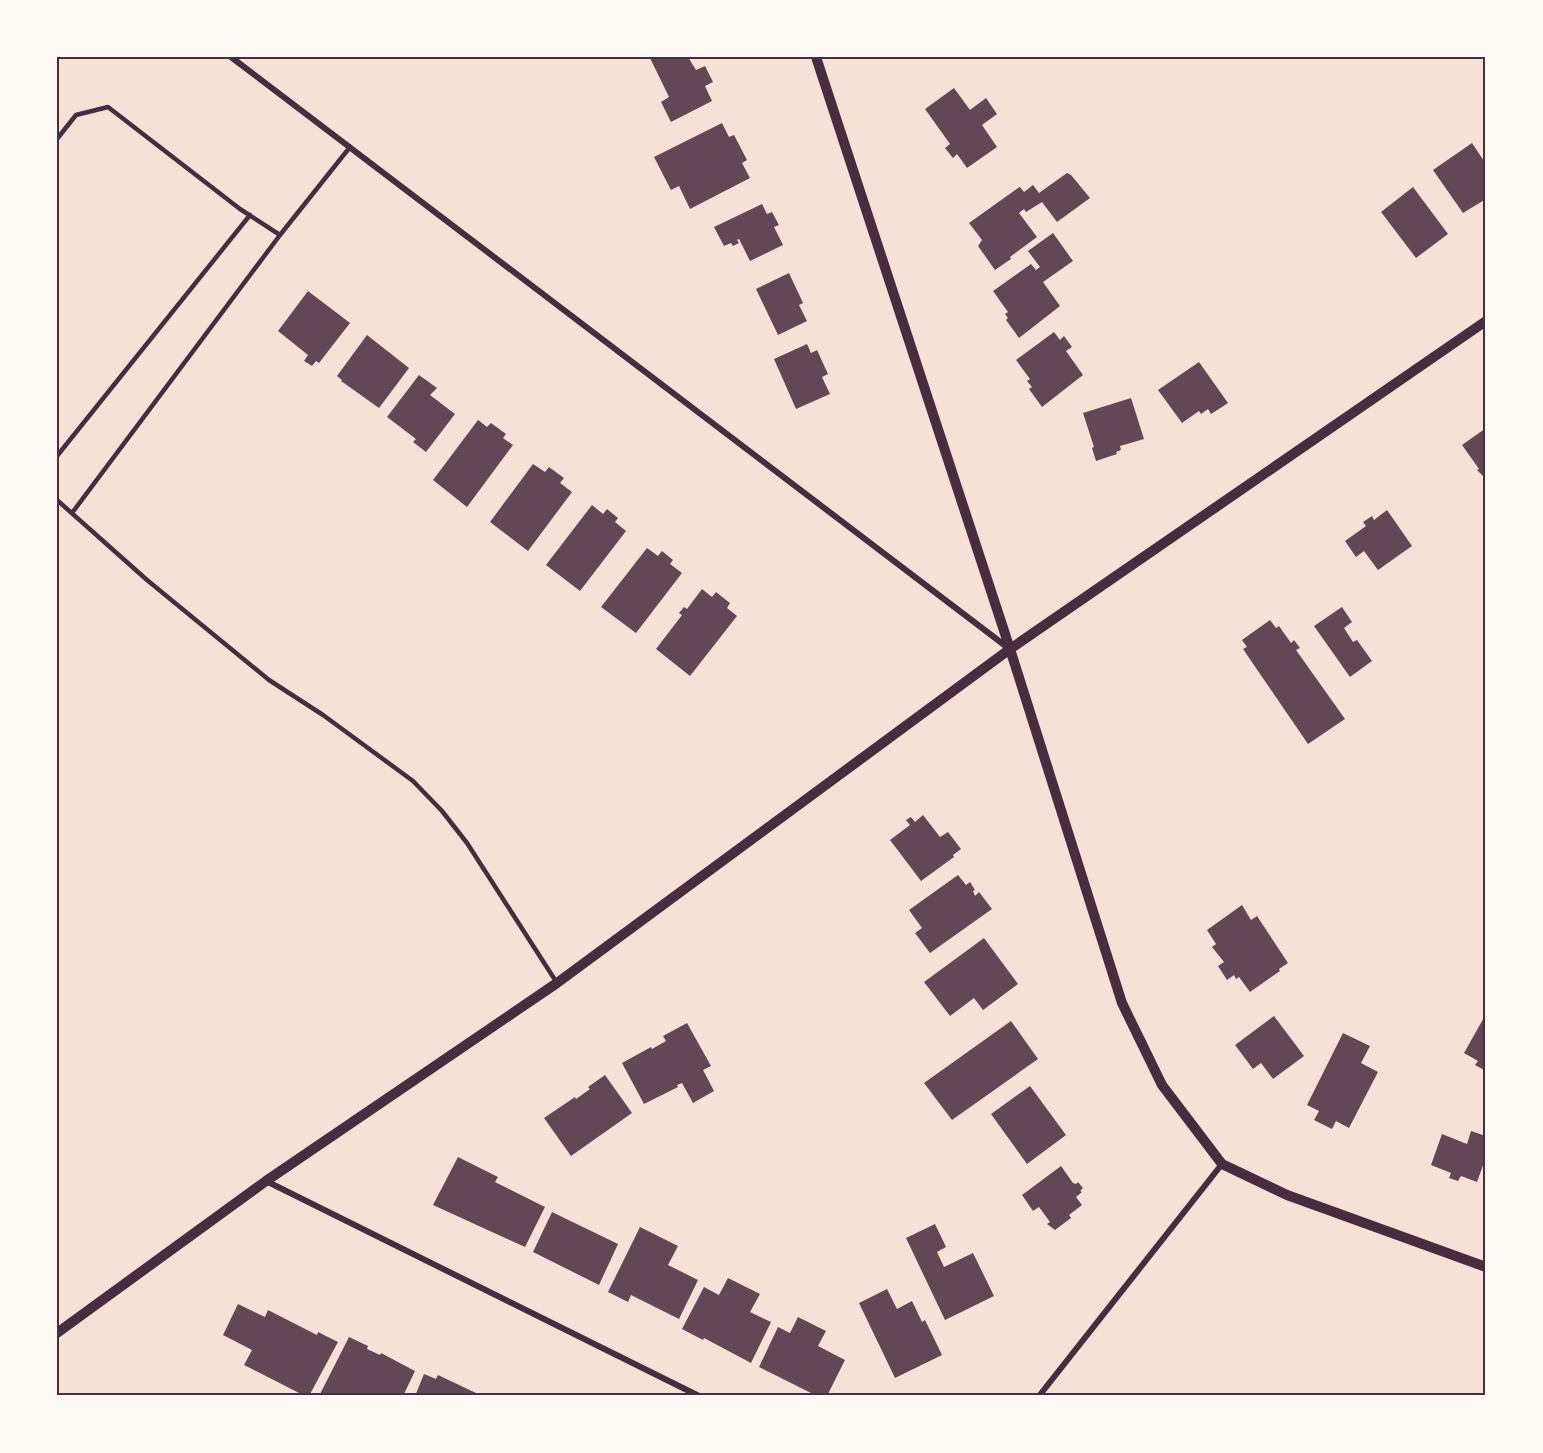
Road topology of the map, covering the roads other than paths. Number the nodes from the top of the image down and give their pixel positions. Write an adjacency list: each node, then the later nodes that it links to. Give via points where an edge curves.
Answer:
1 (231, 57): 4 (street)
2 (816, 57): 11 (street)
3 (57, 139): 5 (lane, via 76,115 108,106)
4 (350, 147): 6 (lane); 11 (street)
5 (250, 215): 6 (lane); 8 (lane)
6 (280, 235): 10 (lane)
7 (1486, 321): 11 (street)
8 (57, 456)
9 (57, 500): 10 (lane)
10 (72, 513): 12 (lane, via 269,680 413,781 467,843)
11 (1010, 649): 12 (street); 13 (street, via 1122,1003 1162,1085)
12 (557, 983): 14 (street)
13 (1222, 1164): 15 (street, via 1287,1195); 18 (street)
14 (266, 1181): 16 (street); 17 (street)
15 (1486, 1267)
16 (57, 1333)
17 (699, 1396)
18 (1039, 1396)

